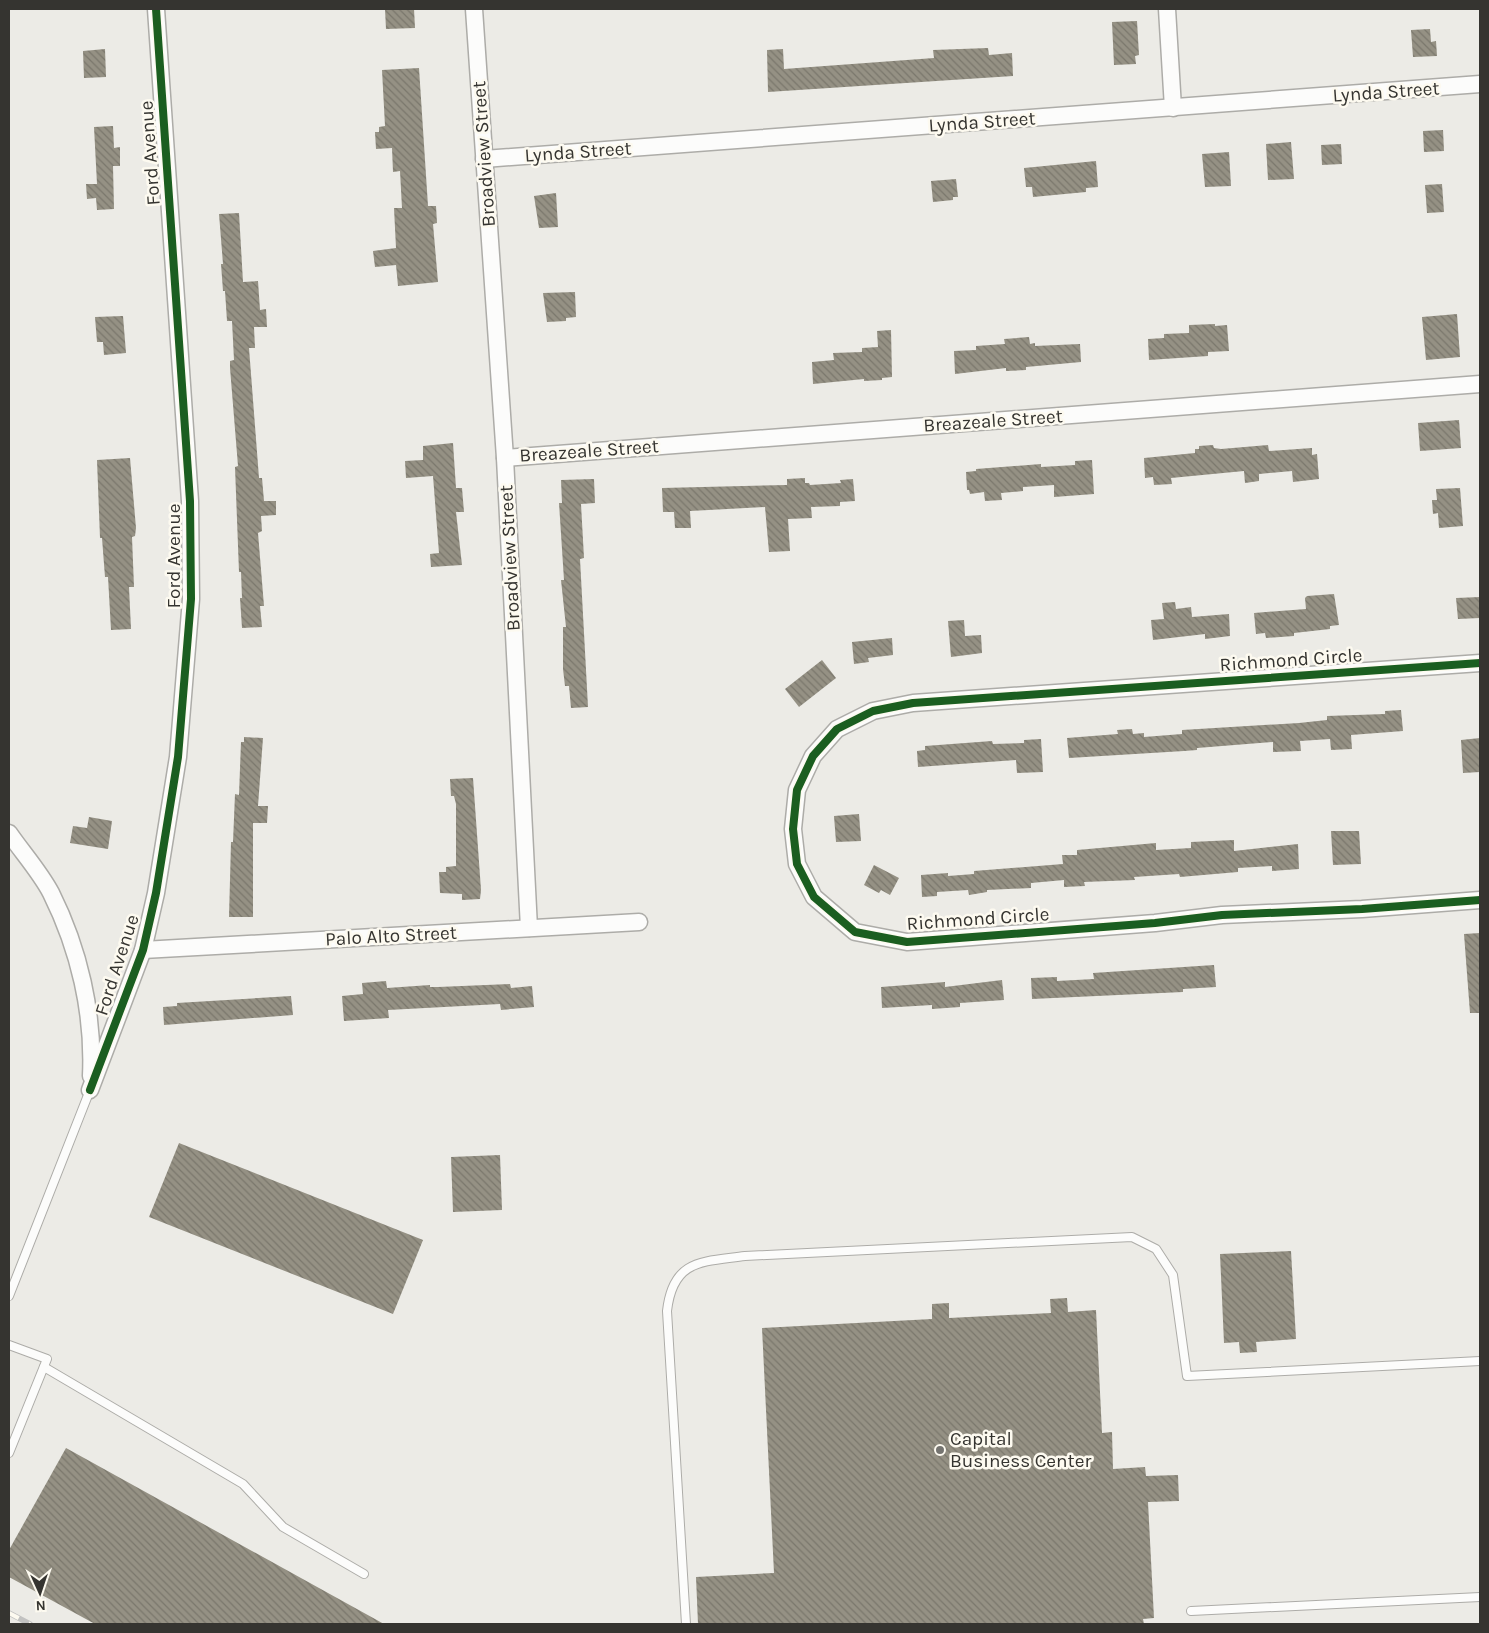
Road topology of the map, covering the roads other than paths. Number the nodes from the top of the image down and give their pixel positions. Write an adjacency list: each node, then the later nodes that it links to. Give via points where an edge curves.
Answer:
1 (156, 9): 14 (street, Ford Avenue, via 191,520 192,599 176,773)
2 (474, 9): 6 (street, Broadview Street)
3 (1167, 9): 5 (street)
4 (1480, 84): 5 (street, Lynda Street)
5 (1173, 108): 6 (street, Lynda Street)
6 (484, 159): 8 (street, Broadview Street)
7 (1480, 384): 8 (street, Breazeale Street)
8 (505, 458): 13 (street, Broadview Street)
9 (1480, 663): 11 (street, Richmond Circle, via 913,703 873,711 837,729 814,756 797,790 794,829 797,864 814,897 854,932 908,942 1222,915 1362,910)
10 (9, 833): 15 (street, via 50,892 77,957 92,1052)
11 (1480, 900)
12 (639, 922): 13 (street, Palo Alto Street)
13 (529, 928): 14 (street, Palo Alto Street)
14 (143, 950): 15 (street, Ford Avenue)
15 (90, 1090): 16 (lane, Ford Avenue)
16 (9, 1296)
17 (9, 1345): 19 (lane, via 47,1359)
18 (1480, 1361): 24 (lane, via 1186,1376 1173,1275 1156,1249 1132,1237 745,1256 699,1262 679,1274 669,1292 667,1311)
19 (44, 1367): 20 (lane); 21 (lane, via 243,1484 284,1527)
20 (9, 1453)
21 (364, 1574)
22 (1480, 1598): 23 (lane)
23 (1191, 1611)
24 (686, 1624)

